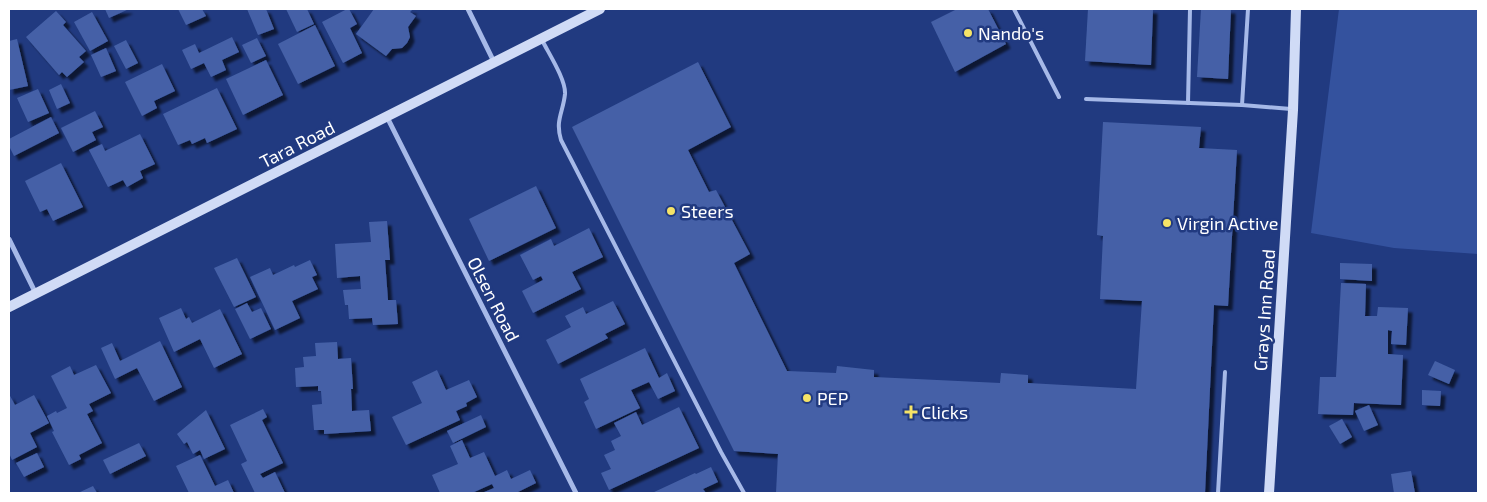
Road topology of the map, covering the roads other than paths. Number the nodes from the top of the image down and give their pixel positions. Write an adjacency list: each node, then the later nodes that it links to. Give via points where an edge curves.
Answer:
1 (468, 9): 8 (street)
2 (600, 9): 7 (street, Tara Road)
3 (1014, 9): 9 (lane)
4 (1190, 9): 11 (lane)
5 (1248, 9): 12 (lane)
6 (1296, 9): 13 (street, Grays Inn Road)
7 (541, 38): 8 (street, Tara Road); 20 (lane, via 564,84 565,94 558,118 561,140)
8 (494, 62): 14 (street, Tara Road)
9 (1059, 97)
10 (1086, 99): 11 (lane)
11 (1188, 103): 12 (lane)
12 (1242, 105): 13 (lane)
13 (1293, 110): 22 (street, Grays Inn Road)
14 (387, 117): 16 (street, Tara Road); 19 (street, Olsen Road)
15 (9, 239): 16 (street)
16 (36, 294): 17 (street, Tara Road)
17 (9, 308)
18 (1225, 372): 21 (lane)
19 (576, 493)
20 (744, 493)
21 (1218, 493)
22 (1269, 493)

